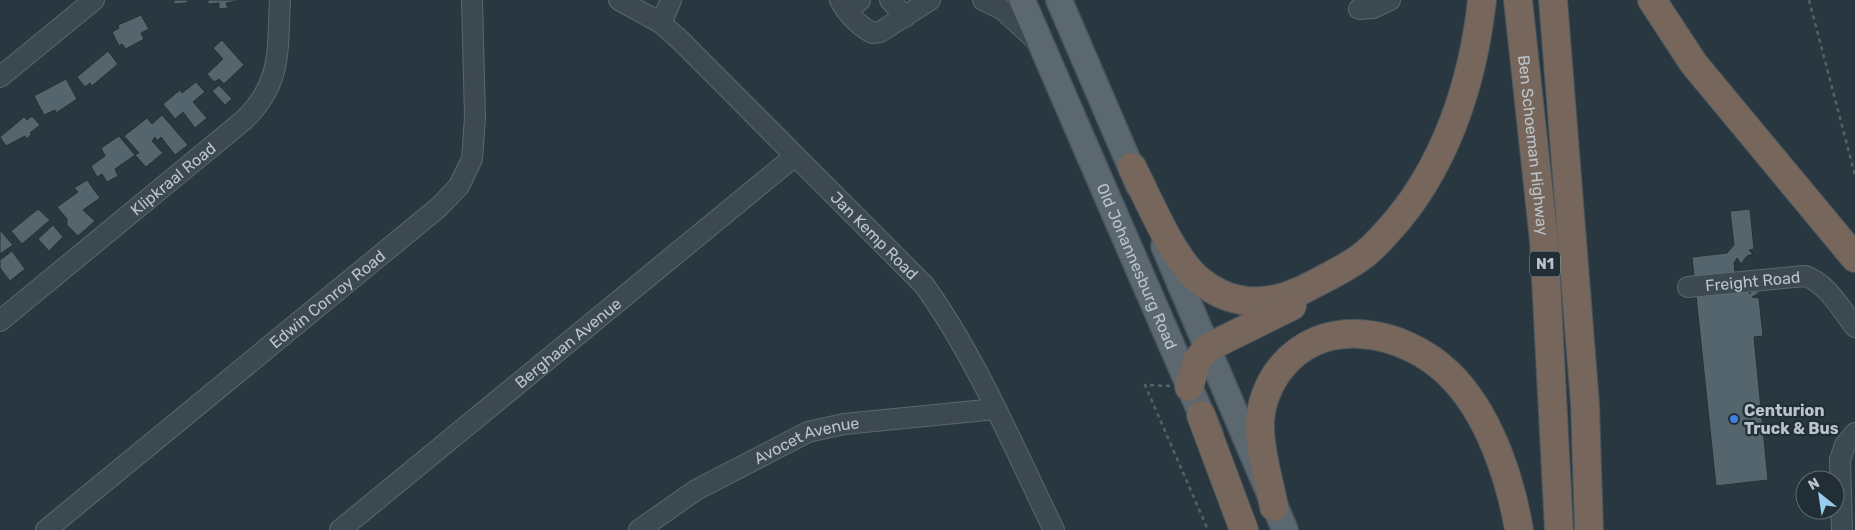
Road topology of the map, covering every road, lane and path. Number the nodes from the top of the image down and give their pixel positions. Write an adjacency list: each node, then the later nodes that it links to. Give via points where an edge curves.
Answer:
1 (94, 0): 22 (street)
2 (280, 0): 29 (street, Klipkraal Road, via 276,68 261,102 244,120)
3 (472, 0): 37 (street, Edwin Conroy Road, via 474,148 460,186 439,207)
4 (619, 0): 20 (street, Jan Kemp Road)
5 (671, 0): 20 (street)
6 (890, 0): 19 (street)
7 (930, 0): 19 (street)
8 (983, 0): 21 (street, via 1003,10)
9 (1022, 0): 21 (main road, Old Johannesburg Road)
10 (1059, 0): 24 (main road, Old Johannesburg Road)
11 (1390, 0): 18 (street, via 1373,8)
12 (1482, 0): 26 (highway, via 1480,22 1462,94 1441,153 1401,217)
13 (1518, 0): 45 (highway, Ben Schoeman Highway / N1, via 1544,241)
14 (1553, 0): 46 (highway, Ben Schoeman Highway / N1, via 1585,404)
15 (1652, 0): 27 (highway, via 1694,64)
16 (1809, 0): 25 (path)
17 (849, 4): 19 (street, via 860,26 872,33 880,32)
18 (1360, 9)
19 (905, 17)
20 (661, 23): 23 (street, Jan Kemp Road)
21 (1041, 45): 32 (main road, Old Johannesburg Road)
22 (0, 77)
23 (795, 156): 33 (street, Jan Kemp Road, via 924,285); 38 (street, Berghaan Avenue)
24 (1132, 167): 26 (highway, via 1187,269 1220,295 1248,302 1278,300 1298,293); 31 (main road, Old Johannesburg Road)
25 (1855, 176)
26 (1362, 256): 31 (highway, via 1347,272 1321,290)
27 (1855, 258)
28 (1688, 287): 30 (street, Freight Road, via 1805,276 1826,290)
29 (0, 321)
30 (1855, 327)
31 (1207, 348): 32 (highway, via 1197,361); 36 (main road, Old Johannesburg Road)
32 (1189, 387): 34 (main road, Old Johannesburg Road); 41 (path, via 1145,385)
33 (996, 410): 39 (street, Avocet Avenue, via 826,426 760,455 696,490); 40 (street, Jan Kemp Road)
34 (1201, 415): 42 (highway); 43 (main road, Old Johannesburg Road)
35 (1855, 433): 47 (street, via 1845,445 1840,460)
36 (1280, 519): 44 (highway, via 1260,421 1269,387 1287,360 1315,341 1332,336 1364,334 1394,340 1422,352 1457,382 1484,424 1498,454 1510,486)
37 (46, 530)
38 (340, 530)
39 (639, 530)
40 (1054, 530)
41 (1208, 530)
42 (1244, 530)
43 (1255, 530)
44 (1519, 530)
45 (1559, 530)
46 (1589, 530)
47 (1842, 530)

